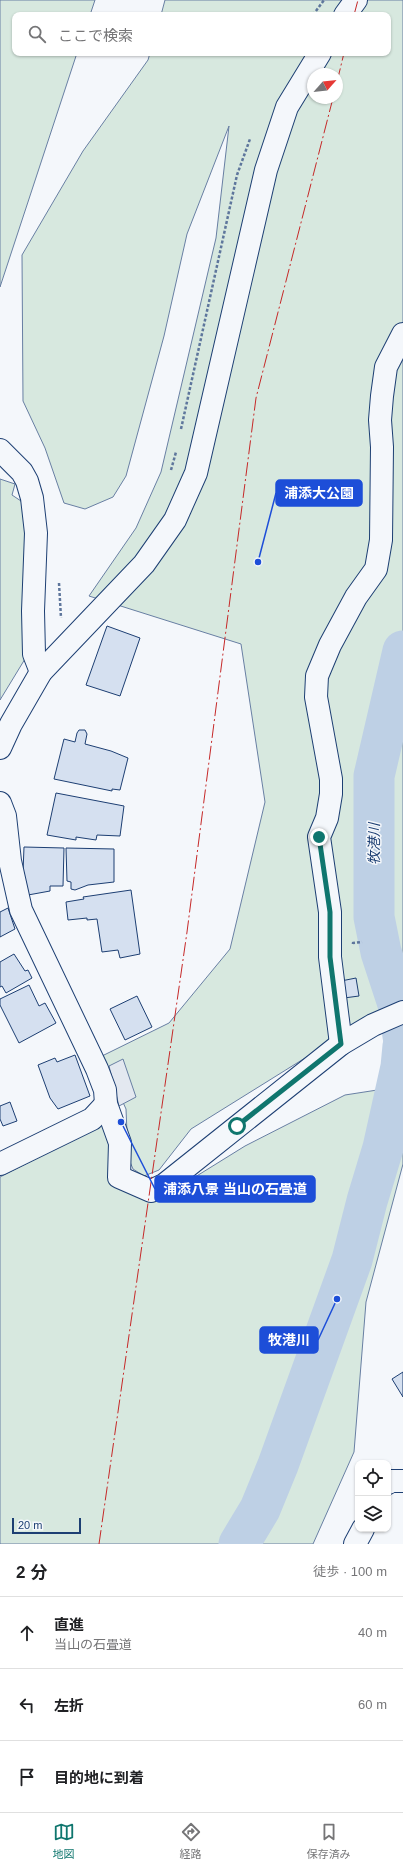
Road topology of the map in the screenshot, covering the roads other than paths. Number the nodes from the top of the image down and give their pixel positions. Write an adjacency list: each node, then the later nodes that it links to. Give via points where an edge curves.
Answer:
1 (356, 0): 2 (street)
2 (348, 12)
3 (318, 56): 6 (street, via 287,107 266,170 196,473 175,520 144,564)
4 (403, 334): 10 (street, via 386,367 382,396 382,540 376,569 356,597 333,638 317,676 316,697 331,779 327,818 319,837 330,912 330,957)
5 (0, 450): 6 (street, via 22,472 32,498 36,534 34,654)
6 (41, 672): 7 (street)
7 (0, 748)
8 (0, 802): 11 (street, via 5,816 10,861 21,910 97,1068 105,1090)
9 (394, 1016): 10 (street)
10 (341, 1044): 11 (street, via 164,1185 151,1191 119,1176 120,1143)
11 (106, 1104): 12 (street, via 92,1120)
12 (0, 1164)
13 (403, 1480): 14 (street)
14 (391, 1481)
15 (361, 1532): 16 (street)
16 (355, 1544)

